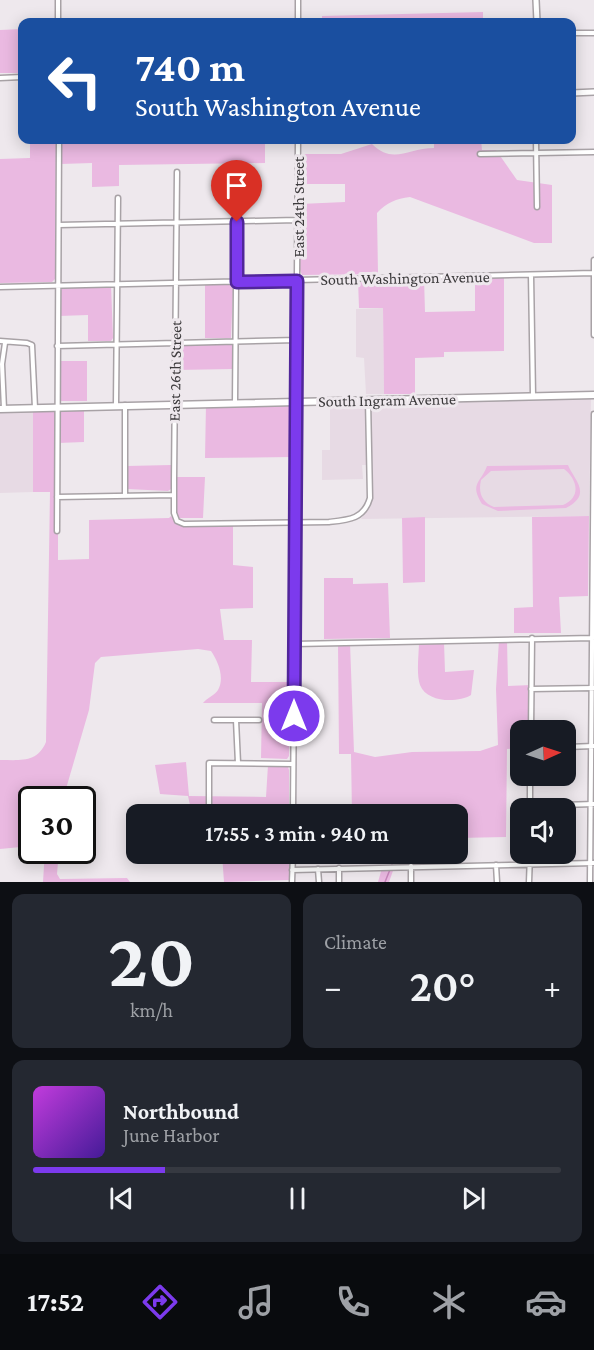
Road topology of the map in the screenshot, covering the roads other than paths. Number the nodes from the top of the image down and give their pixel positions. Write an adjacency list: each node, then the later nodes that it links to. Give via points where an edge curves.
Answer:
1 (58, 0): 4 (street)
2 (298, 0): 5 (street)
3 (536, 0): 6 (street)
4 (58, 18)
5 (298, 18)
6 (537, 18)
7 (576, 33): 8 (street)
8 (594, 33)
9 (18, 77): 10 (street)
10 (0, 78)
11 (594, 92): 12 (street)
12 (576, 93)
13 (59, 144): 26 (street)
14 (298, 144): 23 (street, East 24th Street)
15 (536, 144): 18 (street)
16 (594, 152): 18 (street)
17 (480, 154): 18 (street)
18 (536, 154): 22 (street)
19 (237, 165): 24 (street)
20 (177, 172): 25 (street, East 26th Street)
21 (118, 198): 27 (street)
22 (537, 207)
23 (297, 220): 24 (street); 31 (street, East 24th Street)
24 (237, 222): 25 (street); 32 (street)
25 (177, 224): 27 (street); 34 (street, East 26th Street)
26 (59, 225): 27 (street); 35 (street)
27 (118, 225): 33 (street)
28 (594, 260): 29 (street)
29 (594, 273): 30 (street, South Washington Avenue); 37 (street)
30 (531, 275): 31 (street, South Washington Avenue); 47 (street)
31 (297, 281): 32 (street, South Washington Avenue); 38 (street, East 24th Street)
32 (237, 282): 34 (street, South Washington Avenue); 40 (street)
33 (117, 284): 34 (street, South Washington Avenue); 35 (street, South Washington Avenue); 43 (street)
34 (176, 284): 42 (street, East 26th Street)
35 (58, 286): 36 (street, South Washington Avenue); 44 (street)
36 (0, 287)
37 (594, 335)
38 (297, 340): 40 (street); 49 (street, East 24th Street)
39 (0, 341): 41 (street)
40 (236, 342): 42 (street); 50 (street)
41 (5, 343): 45 (street); 55 (street, via 32,345)
42 (175, 343): 43 (street); 51 (street, East 26th Street)
43 (116, 345): 44 (street); 52 (street)
44 (57, 346): 54 (street)
45 (1, 364): 56 (street)
46 (594, 395): 47 (main road, South Ingram Avenue)
47 (533, 396): 48 (main road, South Ingram Avenue)
48 (368, 400): 49 (main road, South Ingram Avenue); 63 (street, via 367,508 349,520)
49 (296, 402): 50 (main road, South Ingram Avenue); 63 (street, East 24th Street)
50 (235, 403): 51 (main road, South Ingram Avenue)
51 (175, 404): 53 (main road, South Ingram Avenue); 59 (street, East 26th Street)
52 (117, 405): 53 (main road, South Ingram Avenue); 54 (main road, South Ingram Avenue)
53 (125, 405): 60 (street)
54 (57, 407): 55 (main road, South Ingram Avenue); 61 (street)
55 (35, 408): 56 (main road, South Ingram Avenue)
56 (2, 409)
57 (594, 414): 58 (street)
58 (594, 455): 62 (street)
59 (174, 495): 60 (street); 63 (street, East 26th Street, via 175,518 179,522)
60 (125, 496): 61 (street)
61 (57, 497): 64 (street)
62 (593, 516): 65 (street)
63 (295, 522): 68 (street, East 24th Street)
64 (57, 531)
65 (592, 576): 67 (street)
66 (532, 638): 67 (street); 68 (street); 70 (street)
67 (593, 638): 69 (street)
68 (294, 644): 78 (street, East 24th Street)
69 (592, 688): 70 (street); 75 (street)
70 (531, 689): 74 (street)
71 (214, 720): 72 (street)
72 (236, 720): 73 (street); 77 (street)
73 (259, 720)
74 (531, 720)
75 (592, 746): 76 (street); 81 (street)
76 (576, 747)
77 (238, 763): 78 (street); 79 (street, via 208,763)
78 (293, 764): 80 (street, East 24th Street)
79 (209, 804)
80 (293, 804)
81 (592, 804): 82 (street); 84 (street)
82 (576, 805)
83 (576, 863): 84 (street)
84 (592, 863): 98 (street)
85 (292, 864): 91 (street)
86 (529, 864): 87 (street); 97 (street)
87 (496, 865): 88 (street); 96 (street)
88 (411, 866): 89 (street); 95 (street)
89 (339, 868): 90 (street); 94 (street)
90 (318, 869): 91 (street); 93 (street)
91 (292, 870): 92 (street)
92 (292, 882)
93 (319, 882)
94 (339, 882)
95 (411, 882)
96 (497, 882)
97 (529, 882)
98 (590, 882)

